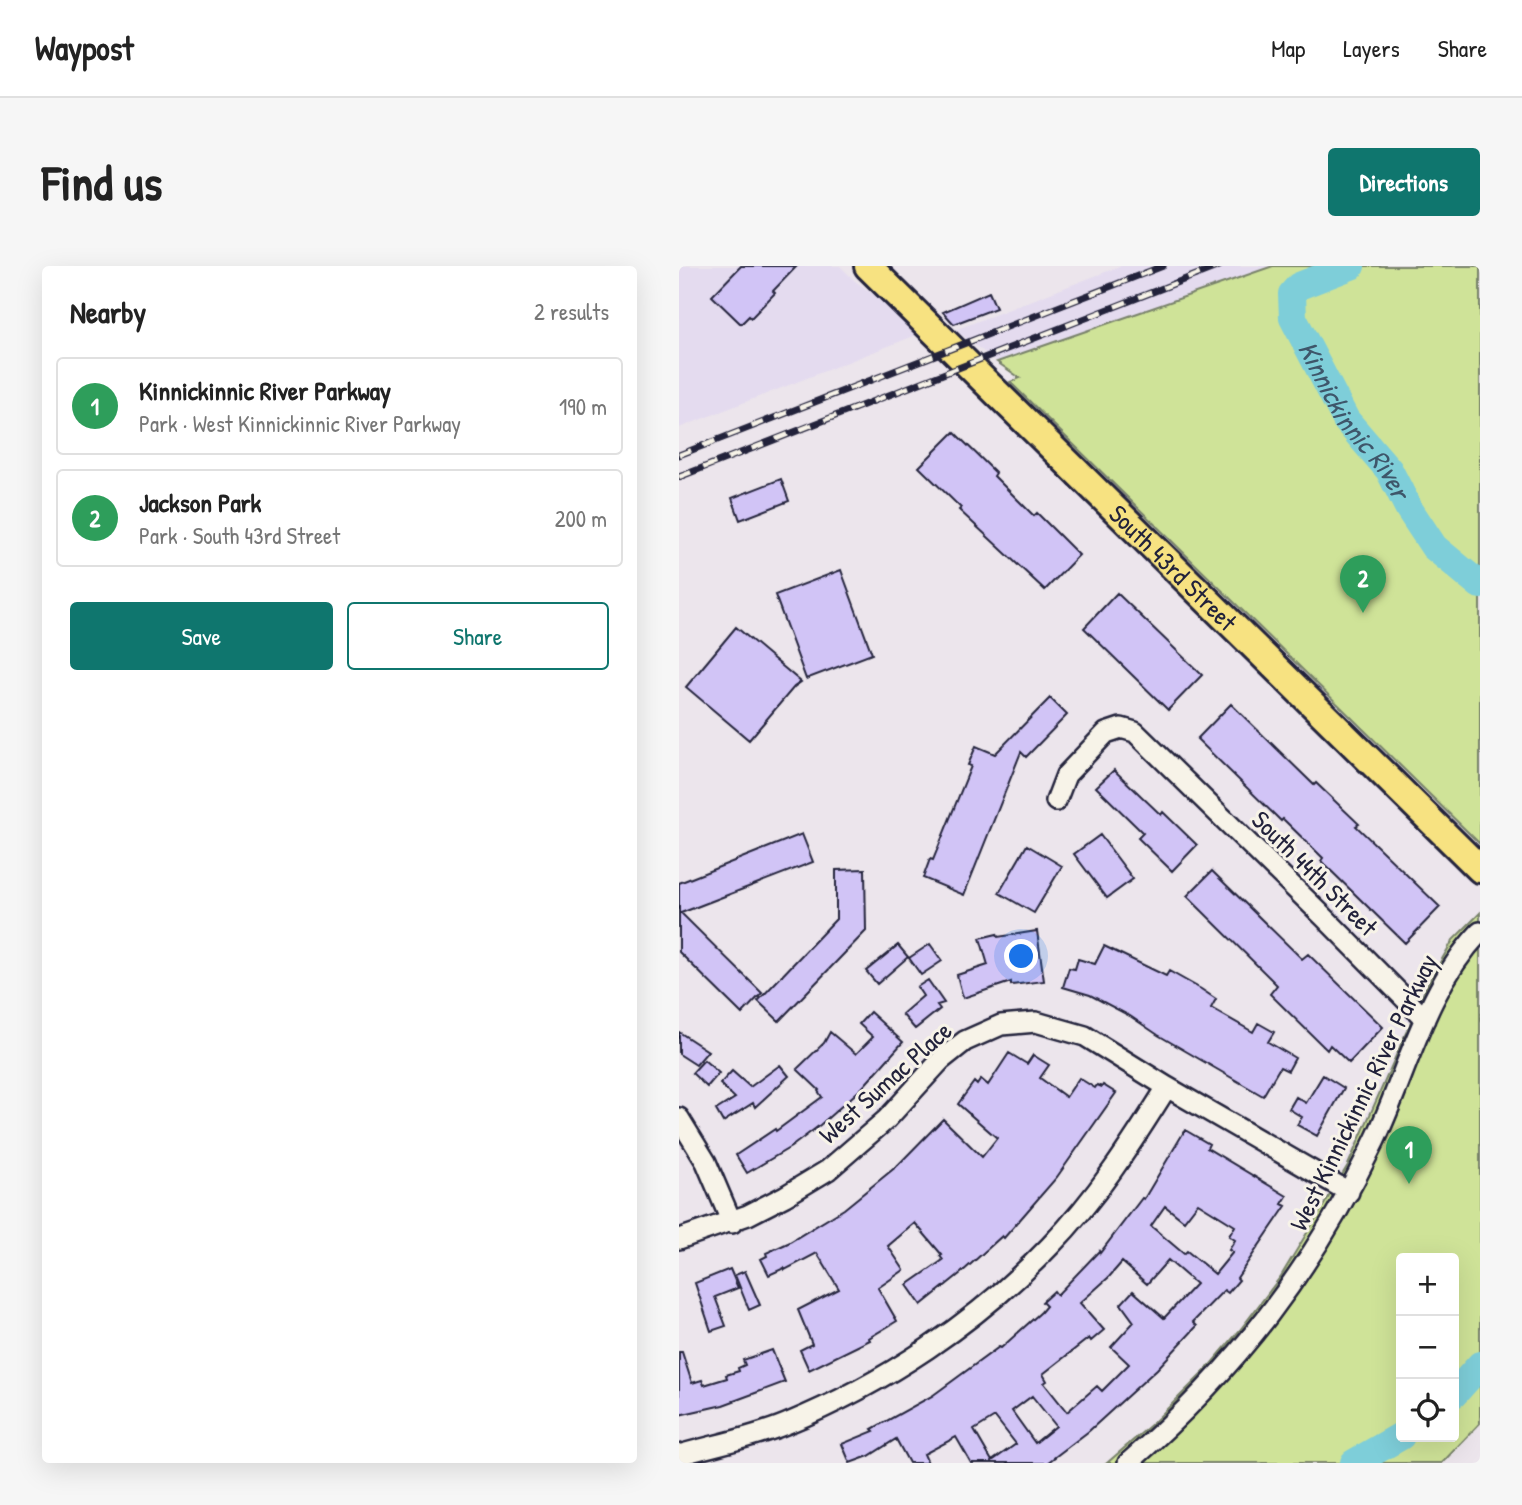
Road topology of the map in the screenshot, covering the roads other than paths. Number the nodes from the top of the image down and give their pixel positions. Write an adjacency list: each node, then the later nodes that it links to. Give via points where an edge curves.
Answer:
1 (868, 266): 3 (main road, South 43rd Street)
2 (1056, 801): 5 (street, South 44th Street, via 1066,775 1106,733 1121,728 1135,732)
3 (1480, 869)
4 (1480, 932): 5 (street, West Kinnickinnic River Parkway, via 1440,985)
5 (1425, 1019): 8 (street, West Kinnickinnic River Parkway)
6 (1167, 1087): 8 (street, West Sumac Place); 9 (street, West Sumac Place, via 1085,1036 1036,1022 1001,1026 965,1041 941,1060 887,1119 828,1170); 11 (street, via 1116,1167 1051,1246 980,1310 895,1370 816,1411)
7 (679, 1118): 9 (street, via 706,1162)
8 (1349, 1192): 12 (street, West Kinnickinnic River Parkway, via 1298,1277 1244,1349)
9 (732, 1223): 10 (street, West Sumac Place)
10 (679, 1240)
11 (679, 1455)
12 (1128, 1463)

